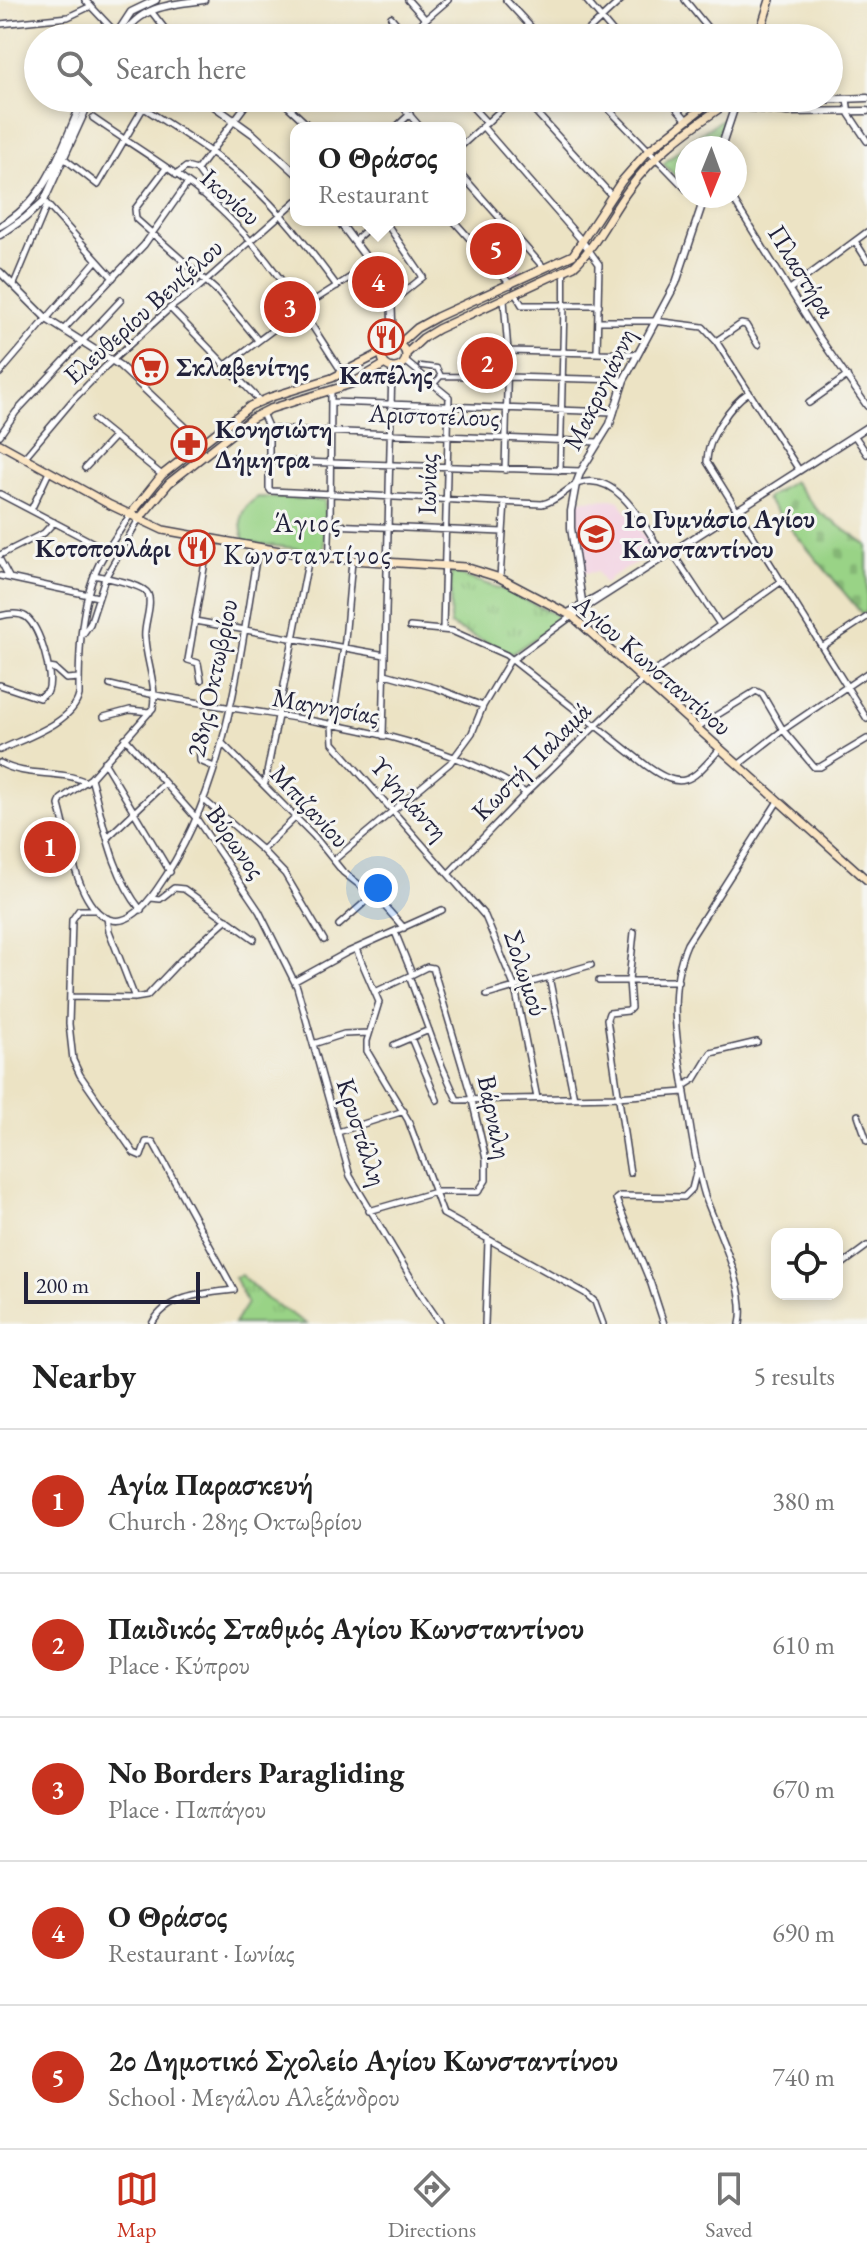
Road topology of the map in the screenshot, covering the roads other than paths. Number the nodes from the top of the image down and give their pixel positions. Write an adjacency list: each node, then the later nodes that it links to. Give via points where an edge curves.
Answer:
1 (85, 0): 11 (street)
2 (156, 0): 18 (street, via 131,12)
3 (204, 0): 12 (street)
4 (408, 0): 15 (street)
5 (448, 0): 15 (street)
6 (506, 0): 23 (street)
7 (586, 0): 14 (street)
8 (621, 0): 14 (street)
9 (685, 0): 26 (street)
10 (770, 0): 27 (main road)
11 (91, 6): 16 (street, via 68,17); 17 (street)
12 (151, 10): 19 (street); 20 (street)
13 (391, 17): 21 (street)
14 (601, 18): 24 (street); 25 (street)
15 (425, 19): 22 (street)
16 (0, 24)
17 (107, 24)
18 (125, 24)
19 (131, 24)
20 (162, 24)
21 (397, 24)
22 (420, 24)
23 (528, 24)
24 (595, 24)
25 (606, 24)
26 (705, 24)
27 (762, 24)
28 (867, 98): 30 (street)
29 (843, 99): 30 (street)
30 (847, 99): 32 (street)
31 (843, 111): 32 (street)
32 (848, 111): 33 (street); 57 (street)
33 (867, 111)
34 (77, 112): 77 (street, via 38,196)
35 (85, 112): 62 (street)
36 (140, 112): 56 (street)
37 (150, 112): 60 (street)
38 (224, 112): 50 (street)
39 (240, 112): 50 (street)
40 (475, 112): 54 (street)
41 (499, 112): 54 (street)
42 (536, 112): 71 (street)
43 (611, 112): 59 (street)
44 (680, 112): 51 (street)
45 (696, 112): 51 (main road)
46 (715, 112): 61 (main road)
47 (733, 112): 55 (street)
48 (410, 114): 52 (street); 53 (street)
49 (93, 118): 56 (street, Ικονίου)
50 (235, 119): 60 (street); 64 (street)
51 (686, 119): 59 (main road)
52 (401, 122)
53 (416, 122)
54 (485, 125): 58 (street); 90 (street)
55 (725, 136)
56 (125, 140): 62 (street, via 98,185); 63 (street, Ικονίου)
57 (867, 141)
58 (466, 142)
59 (648, 151): 61 (street); 71 (main road)
60 (210, 152): 65 (street); 76 (street)
61 (655, 158): 67 (street); 91 (main road)
62 (65, 159): 72 (street)
63 (166, 168): 66 (street, Ικονίου); 86 (street, via 135,209 136,219)
64 (290, 168)
65 (197, 170): 66 (street, via 184,167); 70 (street, via 205,182)
66 (176, 175): 69 (street, Ικονίου)
67 (675, 178)
68 (466, 180): 95 (street)
69 (187, 184): 70 (street, Ικονίου); 86 (street)
70 (200, 194): 87 (street, Ικονίου)
71 (612, 196): 90 (main road)
72 (46, 203): 85 (street); 93 (street); 100 (street)
73 (290, 206): 76 (street, Ελευθερίου Βενιζέλου)
74 (701, 208): 114 (street, Μακρυγιάννη, via 680,274)
75 (739, 208): 103 (street, Πλαστήρα)
76 (281, 214): 79 (street); 87 (street, Ελευθερίου Βενιζέλου)
77 (0, 226)
78 (290, 226): 102 (street)
79 (290, 226)
80 (343, 226): 88 (street)
81 (370, 226): 88 (street)
82 (388, 226): 107 (street, via 423,277)
83 (458, 226): 101 (street)
84 (867, 232): 89 (street)
85 (0, 235)
86 (151, 235): 98 (street); 99 (street)
87 (250, 241): 99 (street, Ελευθερίου Βενιζέλου); 111 (street, Ικονίου)
88 (354, 241): 94 (street)
89 (855, 241): 92 (street); 103 (street)
90 (583, 242): 91 (street); 95 (main road, via 573,255)
91 (589, 249): 97 (main road); 109 (street, via 600,266)
92 (867, 260)
93 (96, 261): 98 (street); 112 (street)
94 (371, 264): 102 (street); 107 (street)
95 (545, 269): 101 (main road)
96 (0, 272): 100 (street)
97 (564, 272): 104 (main road); 108 (street)
98 (113, 278): 115 (street)
99 (206, 281): 110 (street, Ελευθερίου Βενιζέλου); 116 (street)
100 (14, 284): 112 (street)
101 (511, 285): 119 (main road, via 437,317)
102 (337, 286): 111 (street)
103 (790, 289): 134 (street, Πλαστήρα)
104 (516, 295): 106 (main road); 108 (street, via 522,305)
105 (121, 300): 117 (street)
106 (504, 300): 121 (street); 126 (main road, via 438,329)
107 (393, 301): 119 (street)
108 (564, 305): 109 (street); 122 (street)
109 (599, 305): 113 (street)
110 (170, 308): 127 (street, Ελευθερίου Βενιζέλου); 128 (street)
111 (302, 308): 116 (street); 132 (street, Ικονίου)
112 (48, 320): 115 (street); 131 (street)
113 (598, 321): 114 (street); 124 (street)
114 (655, 321): 118 (street, via 701,326); 125 (street, Μακρυγιάννη)
115 (64, 329): 117 (street)
116 (257, 339): 128 (street)
117 (84, 341): 127 (street); 156 (street)
118 (716, 341): 120 (street, via 741,324); 140 (street)
119 (396, 344): 123 (main road); 126 (main road)
120 (758, 345)
121 (508, 351): 122 (street); 135 (street)
122 (564, 351): 124 (street); 136 (street)
123 (383, 352): 129 (main road); 132 (main road)
124 (597, 352): 125 (street)
125 (638, 354): 137 (street, Μακρυγιάννη)
126 (406, 358): 129 (main road, via 398,367); 138 (street)
127 (113, 361): 163 (street); 166 (street, Ελευθερίου Βενιζέλου)
128 (226, 365): 141 (street)
129 (389, 366): 139 (main road); 144 (street)
130 (421, 366): 133 (street, via 437,368)
131 (0, 373)
132 (343, 373): 141 (main road)
133 (441, 376): 135 (street); 138 (street)
134 (847, 376): 143 (street); 146 (street, Πλαστήρα)
135 (507, 377): 136 (street); 147 (street)
136 (563, 378): 137 (street); 148 (street)
137 (624, 380): 149 (street, Μακρυγιάννη)
138 (434, 384): 145 (street, via 448,396)
139 (331, 391): 142 (street); 150 (main road)
140 (749, 392): 173 (street); 184 (street, via 730,409 707,458)
141 (260, 401): 163 (main road)
142 (332, 402): 144 (street); 154 (street)
143 (809, 403)
144 (389, 404): 145 (street); 155 (street)
145 (448, 406): 147 (street); 158 (street, Ιωνίας)
146 (867, 406)
147 (506, 408): 148 (street); 160 (street)
148 (562, 409): 149 (street); 161 (street)
149 (614, 412): 162 (street, Μακρυγιάννη)
150 (262, 413): 153 (street); 187 (main road, via 169,483)
151 (94, 420): 159 (street)
152 (867, 427): 157 (street)
153 (269, 429): 154 (street, Αριστοτέλους); 167 (street)
154 (332, 431): 155 (street, Αριστοτέλους); 168 (street)
155 (388, 433): 158 (street, Αριστοτέλους); 169 (street)
156 (0, 435)
157 (854, 435): 165 (street); 173 (street)
158 (448, 436): 160 (street, Αριστοτέλους); 170 (street, Ιωνίας)
159 (114, 437): 171 (street); 177 (street)
160 (506, 438): 161 (street, Αριστοτέλους); 172 (street)
161 (561, 440): 162 (street, Αριστοτέλους); 174 (street)
162 (598, 442): 175 (street, Μακρυγιάννη)
163 (202, 443): 177 (main road)
164 (0, 444): 166 (main road, Αγίου Κωνσταντίνου)
165 (867, 454)
166 (24, 459): 176 (main road, Αγίου Κωνσταντίνου)
167 (269, 461): 168 (street); 179 (street, via 269,488 274,491)
168 (331, 463): 169 (street); 179 (street)
169 (388, 465): 170 (street); 181 (street)
170 (448, 467): 172 (street); 182 (street, Ιωνίας)
171 (85, 468)
172 (505, 470): 174 (street)
173 (799, 470): 184 (street)
174 (560, 471): 175 (street)
175 (581, 471): 178 (street, Μακρυγιάννη)
176 (49, 472): 185 (street); 186 (main road, Αγίου Κωνσταντίνου)
177 (162, 475): 186 (main road)
178 (576, 484): 183 (street, via 548,503); 197 (street, via 594,483 619,493); 212 (street, Μακρυγιάννη, via 571,528)
179 (331, 493): 181 (street); 189 (street)
180 (0, 494): 185 (street)
181 (387, 496): 182 (street); 190 (street)
182 (446, 498): 183 (street); 191 (street, Ιωνίας)
183 (505, 502): 192 (street)
184 (738, 509): 196 (street); 209 (street)
185 (31, 510): 188 (street)
186 (130, 515): 187 (main road, Αγίου Κωνσταντίνου); 195 (street)
187 (139, 519): 193 (main road, Αγίου Κωνσταντίνου); 207 (street)
188 (54, 522): 195 (street); 199 (street)
189 (330, 525): 190 (street); 200 (street)
190 (386, 527): 191 (street); 202 (street)
191 (446, 529): 192 (street); 203 (street, Ιωνίας)
192 (503, 532): 208 (street)
193 (209, 539): 194 (main road, Αγίου Κωνσταντίνου); 216 (street)
194 (258, 548): 198 (main road, Αγίου Κωνσταντίνου); 220 (street, 28ης Οκτωβρίου)
195 (107, 550): 204 (street)
196 (671, 551): 197 (street); 217 (street)
197 (664, 556): 212 (street)
198 (309, 557): 200 (main road, Αγίου Κωνσταντίνου); 222 (street)
199 (0, 558): 206 (street)
200 (329, 559): 201 (main road, Αγίου Κωνσταντίνου)
201 (352, 561): 202 (main road, Αγίου Κωνσταντίνου); 224 (street)
202 (386, 562): 203 (main road, Αγίου Κωνσταντίνου); 225 (street)
203 (445, 565): 208 (main road, Αγίου Κωνσταντίνου); 219 (street, Ιωνίας)
204 (94, 575): 207 (street); 210 (street)
205 (0, 576): 206 (street)
206 (10, 578): 210 (street)
207 (105, 578): 211 (street); 236 (street, via 148,594 144,637)
208 (500, 578): 213 (main road, Αγίου Κωνσταντίνου)
209 (782, 581): 217 (street, Κωστή Παλαμά); 223 (street)
210 (88, 595): 211 (street); 221 (street)
211 (98, 597): 221 (street)
212 (583, 606): 213 (street)
213 (570, 615): 226 (street); 232 (main road, Αγίου Κωνσταντίνου)
214 (0, 616): 227 (street, via 17,614 29,620)
215 (867, 617): 223 (street)
216 (195, 621): 220 (street); 231 (street, via 188,660 198,663)
217 (719, 623): 232 (street, Κωστή Παλαμά)
218 (410, 627): 219 (street)
219 (443, 629): 226 (street)
220 (244, 630): 222 (street); 238 (street, 28ης Οκτωβρίου)
221 (83, 635): 230 (street)
222 (294, 638): 224 (street); 241 (street)
223 (823, 646): 235 (street)
224 (344, 648): 225 (street); 243 (street)
225 (385, 655): 228 (street)
226 (512, 659): 237 (street); 244 (street)
227 (49, 668): 230 (street, via 66,679); 233 (street, via 50,687 41,697)
228 (385, 673): 237 (street); 248 (street)
229 (867, 673): 235 (street)
230 (79, 678): 252 (street, via 79,699 71,713)
231 (201, 680)
232 (643, 680): 244 (street, Κωστή Παλαμά); 245 (main road, Αγίου Κωνσταντίνου)
233 (0, 685)
234 (110, 685): 236 (street, Μαγνησίας)
235 (847, 686): 242 (street); 246 (street)
236 (155, 696): 238 (street, Μαγνησίας); 239 (street)
237 (483, 706): 254 (street)
238 (230, 709): 241 (street, Μαγνησίας); 251 (street, 28ης Οκτωβρίου)
239 (151, 712): 240 (street); 249 (street)
240 (104, 717)
241 (279, 717): 243 (street, Μαγνησίας); 261 (street)
242 (867, 719)
243 (332, 726): 248 (street, Μαγνησίας); 265 (street, Υψηλάντη, via 335,746)
244 (595, 726): 253 (street, via 676,782 693,777); 262 (street, Κωστή Παλαμά)
245 (695, 728): 246 (street, via 756,691); 253 (main road, Αγίου Κωνσταντίνου)
246 (783, 730): 250 (street, via 817,767); 257 (street)
247 (199, 735): 258 (street, via 200,761)
248 (383, 736): 254 (street, Μαγνησίας)
249 (125, 738): 255 (street); 260 (street, Βύρωνος)
250 (867, 739)
251 (222, 743): 258 (street, 28ης Οκτωβρίου); 261 (street, Μπιζανίου)
252 (0, 750)
253 (719, 750): 257 (main road, Αγίου Κωνσταντίνου)
254 (455, 756): 262 (street, Μαγνησίας); 265 (street)
255 (104, 762): 259 (street); 266 (street)
256 (0, 763): 259 (street, via 17,771)
257 (738, 765): 264 (main road, Αγίου Κωνσταντίνου)
258 (214, 767): 263 (street, 28ης Οκτωβρίου)
259 (89, 780): 269 (street); 277 (street, via 59,802 75,870)
260 (165, 783): 266 (street); 268 (street, Βύρωνος)
261 (264, 784): 267 (street, Μπιζανίου)
262 (526, 793): 273 (street, Κωστή Παλαμά)
263 (203, 799): 268 (street, 28ης Οκτωβρίου); 270 (street)
264 (778, 800): 274 (main road, Αγίου Κωνσταντίνου); 295 (street, via 691,937)
265 (393, 811): 271 (street); 273 (street, Υψηλάντη)
266 (134, 815): 269 (street); 272 (street)
267 (296, 817): 270 (street); 271 (street, Μπιζανίου)
268 (196, 818): 272 (street, 28ης Οκτωβρίου); 293 (street, Βύρωνος, via 256,905)
269 (108, 837): 278 (street, via 124,888)
270 (262, 850): 287 (street, via 291,882)
271 (334, 860): 275 (street, Μπιζανίου)
272 (170, 872): 276 (street, 28ης Οκτωβρίου)
273 (449, 873): 296 (street, Σολωμού, via 487,920)
274 (867, 880)
275 (373, 895): 282 (street); 283 (street, Μπιζανίου)
276 (151, 898): 278 (street, 28ης Οκτωβρίου); 281 (street, via 182,888)
277 (97, 910): 280 (street); 299 (street, via 79,910 72,918)
278 (141, 910): 280 (street, via 124,919)
279 (442, 910): 283 (street)
280 (107, 918): 300 (street)
281 (227, 919): 286 (street); 300 (street, via 149,994)
282 (339, 925)
283 (404, 928): 284 (street)
284 (395, 932): 288 (street); 290 (street)
285 (634, 932): 292 (street)
286 (254, 939)
287 (324, 940)
288 (356, 949): 293 (street); 297 (street)
289 (591, 965): 291 (street)
290 (410, 975): 297 (street); 301 (street); 311 (street, Βάρναλη, via 433,968)
291 (549, 977): 296 (street); 310 (street)
292 (629, 980): 294 (street); 295 (street); 308 (street, via 631,1008 609,1013 607,1019)
293 (295, 981): 305 (street, Κρυστάλλη)
294 (599, 981)
295 (678, 981): 307 (street, via 676,1025)
296 (515, 988): 298 (street); 309 (street, Σολωμού)
297 (375, 992): 302 (street, via 379,1006)
298 (487, 995)
299 (71, 997): 300 (street); 324 (street, via 69,1034 77,1069 137,1155 142,1155 147,1141 153,1142 234,1290 187,1298 163,1310)
300 (135, 998)
301 (429, 1030): 303 (street); 311 (street, via 456,1099)
302 (369, 1033): 305 (street); 313 (street, via 369,1054)
303 (411, 1038): 306 (street); 312 (street)
304 (757, 1042): 307 (street, via 711,1053)
305 (313, 1044): 315 (street, Κρυστάλλη)
306 (394, 1045)
307 (685, 1089): 308 (street); 317 (street)
308 (617, 1097): 310 (street); 318 (street)
309 (537, 1098): 310 (street); 311 (street)
310 (574, 1098)
311 (472, 1099): 319 (street, Βάρναλη, via 487,1162 485,1183 475,1193)
312 (437, 1100)
313 (404, 1111): 315 (street); 319 (street)
314 (858, 1115): 316 (street)
315 (338, 1132): 320 (street, Κρυστάλλη, via 350,1176)
316 (867, 1141)
317 (697, 1168): 328 (street, via 684,1197 616,1199); 329 (street, via 735,1279)
318 (630, 1173)
319 (435, 1192): 320 (street, Βάρναλη); 321 (street, via 446,1217)
320 (369, 1211): 325 (street, Κρυστάλλη)
321 (488, 1241): 326 (street); 327 (street, via 585,1293 595,1302)
322 (867, 1246): 323 (street)
323 (843, 1264)
324 (152, 1324)
325 (441, 1324)
326 (485, 1324)
327 (603, 1324)
328 (664, 1324)
329 (740, 1324)

